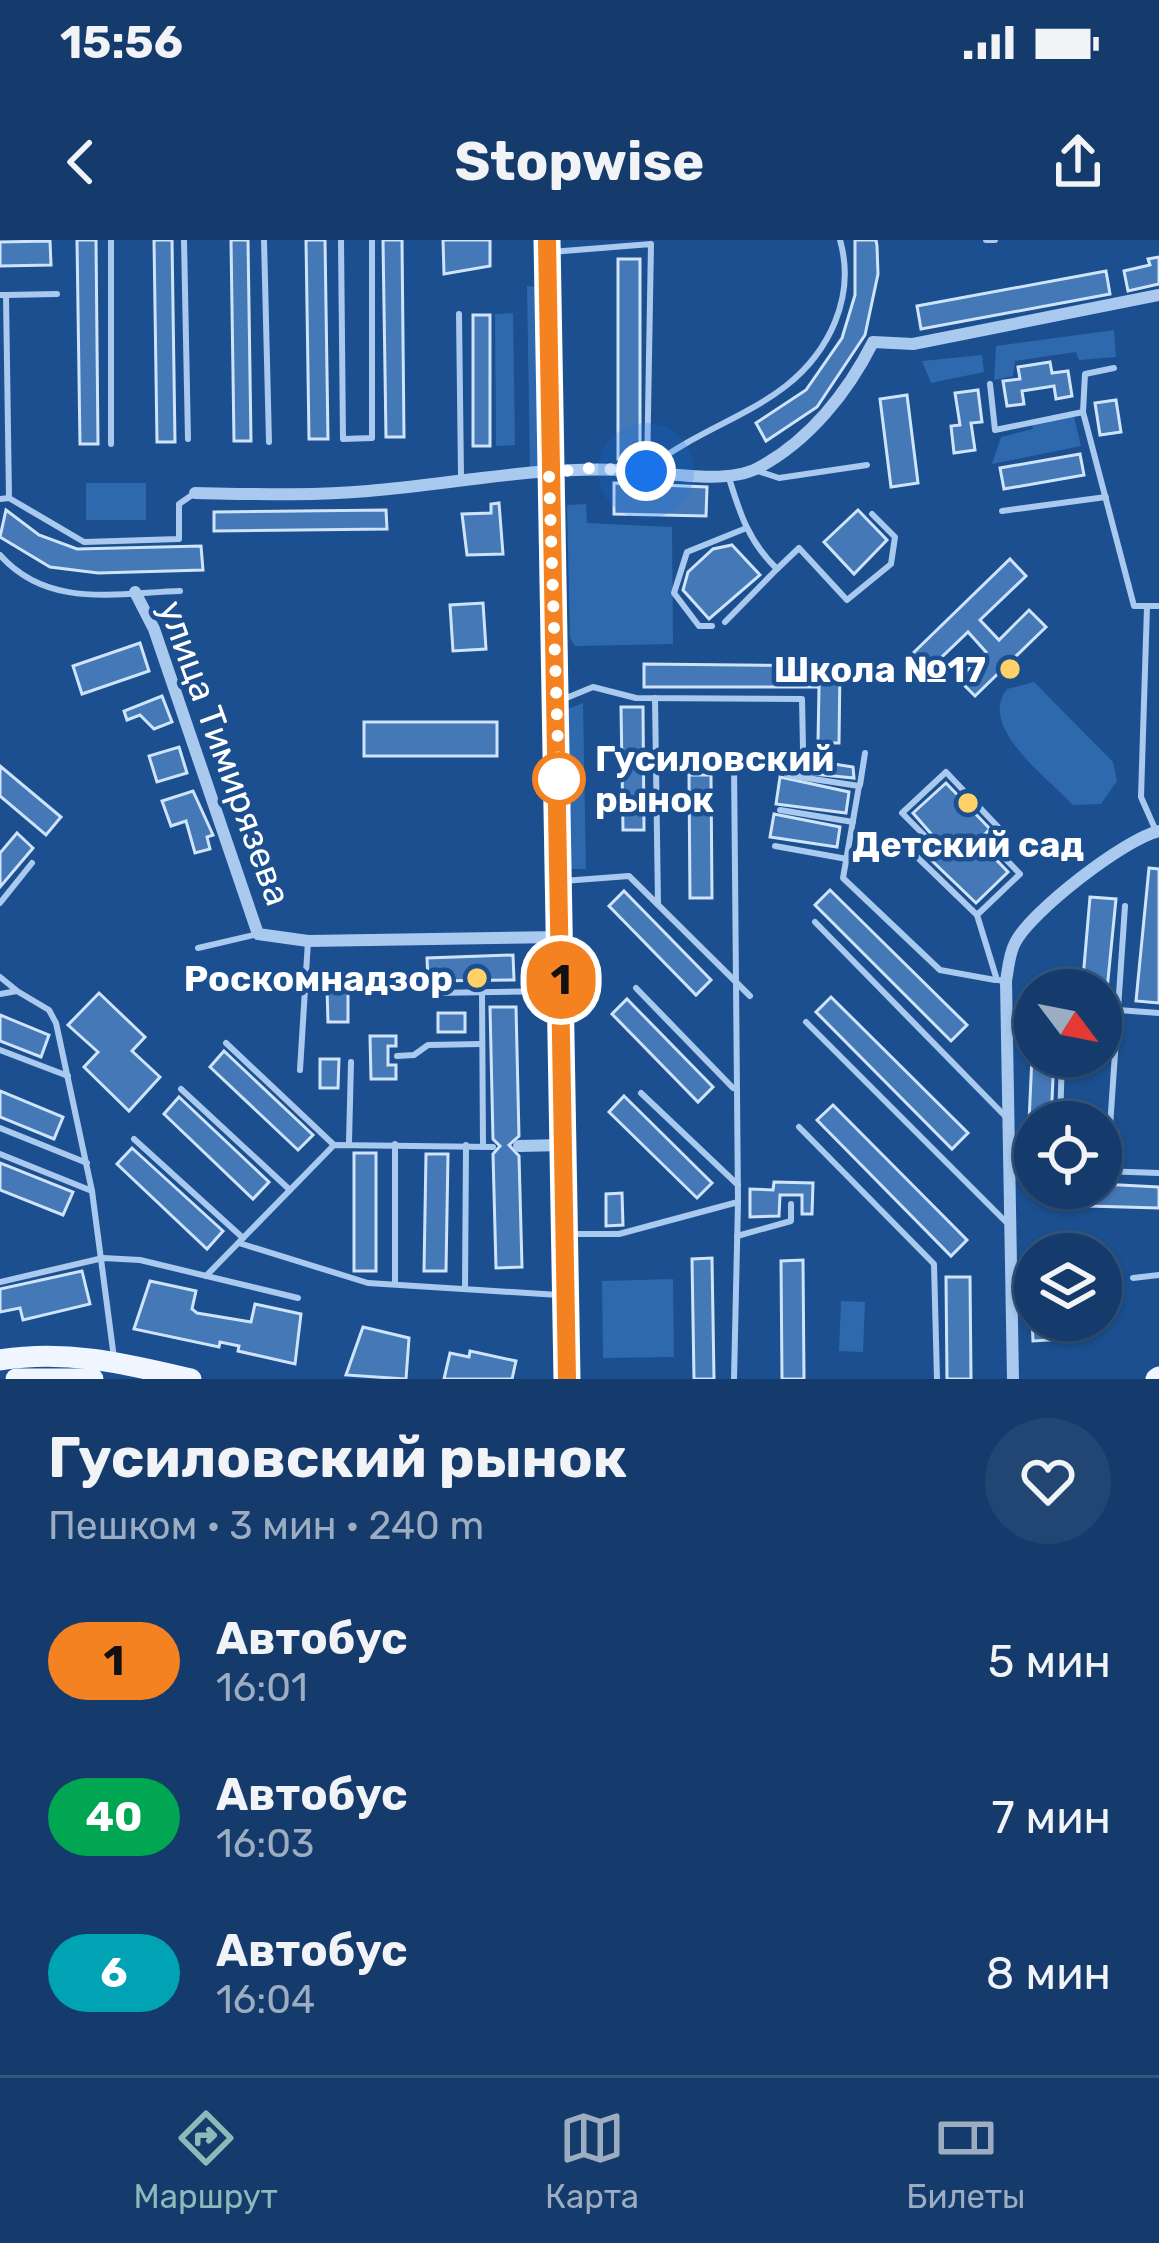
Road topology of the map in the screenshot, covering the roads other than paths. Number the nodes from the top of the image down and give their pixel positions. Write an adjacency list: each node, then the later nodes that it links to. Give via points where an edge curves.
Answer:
1 (111, 240): 17 (lane)
2 (184, 240): 15 (lane)
3 (264, 240): 16 (lane)
4 (341, 240): 5 (lane, via 344,439 372,438)
5 (372, 240)
6 (839, 240): 20 (lane, via 844,292 814,361 781,394 679,445)
7 (547, 246): 20 (lane, via 651,244); 21 (main road)
8 (58, 294): 9 (lane)
9 (3, 295): 26 (lane)
10 (1159, 295): 19 (street, via 913,344 873,342 828,410)
11 (459, 314): 23 (lane)
12 (1114, 368): 14 (lane, via 1085,374)
13 (990, 384): 14 (lane, via 995,430)
14 (1083, 412): 25 (lane)
15 (188, 440)
16 (269, 442)
17 (111, 444)
18 (867, 465): 19 (lane, via 779,478)
19 (755, 470): 22 (street)
20 (646, 471): 21 (street); 22 (street)
21 (549, 474): 23 (street); 41 (main road)
22 (728, 474): 29 (lane)
23 (461, 476): 24 (street, via 365,491)
24 (195, 493): 26 (lane, via 179,504 179,539 83,542)
25 (1106, 497): 27 (lane); 35 (lane, via 1134,606)
26 (4, 498)
27 (1002, 511)
28 (872, 514): 31 (lane, via 895,537 891,564 848,600 799,548)
29 (744, 530): 31 (lane); 37 (lane, via 687,552 674,593 699,626)
30 (0, 555): 33 (lane, via 32,584 78,596)
31 (777, 569): 36 (lane)
32 (180, 591): 33 (lane)
33 (135, 592): 59 (street, улица Тимирязева)
34 (1159, 606): 35 (lane)
35 (1147, 607): 38 (lane)
36 (725, 622)
37 (712, 626)
38 (1148, 651): 39 (lane); 49 (lane, via 1142,797)
39 (1159, 652)
40 (655, 698): 41 (lane, via 593,687); 42 (lane, via 802,700); 55 (lane)
41 (558, 701): 53 (main road)
42 (802, 749)
43 (865, 753): 46 (lane)
44 (734, 762): 66 (lane)
45 (787, 775): 46 (lane)
46 (860, 786): 48 (lane)
47 (780, 810): 48 (lane)
48 (853, 822): 51 (lane)
49 (1157, 831): 67 (street, via 1137,837 1040,913 1015,943)
50 (775, 846): 51 (lane)
51 (847, 859): 67 (lane, via 843,878 940,970)
52 (32, 863): 54 (lane)
53 (560, 881): 55 (lane, via 629,876); 60 (main road)
54 (0, 903)
55 (658, 906): 66 (lane)
56 (1125, 906): 63 (lane)
57 (977, 915): 57 (lane, via 1020,874 991,844 999,828 946,772 902,813 929,840 914,854); 67 (lane)
58 (815, 922): 87 (lane)
59 (258, 934): 61 (street); 62 (lane)
60 (561, 937): 61 (street); 70 (main road)
61 (308, 941): 82 (lane)
62 (198, 948)
63 (1121, 969)
64 (0, 976): 69 (lane)
65 (348, 980): 71 (lane)
66 (736, 980): 73 (lane); 85 (lane)
67 (1001, 981): 87 (street)
68 (636, 988): 85 (lane)
69 (17, 991): 72 (lane); 83 (lane, via 49,1010)
70 (562, 991): 71 (lane); 95 (main road)
71 (482, 992): 78 (lane)
72 (0, 994)
73 (750, 995)
74 (1122, 1010): 75 (lane)
75 (1159, 1013)
76 (806, 1022): 110 (lane)
77 (226, 1042): 92 (lane)
78 (481, 1044): 80 (lane, via 428,1045); 97 (lane)
79 (0, 1050): 83 (lane)
80 (397, 1056)
81 (351, 1062): 91 (lane)
82 (300, 1070)
83 (68, 1076): 100 (lane)
84 (181, 1089): 106 (lane)
85 (736, 1090): 105 (lane)
86 (641, 1093): 105 (lane)
87 (1006, 1118): 101 (street)
88 (799, 1127): 132 (lane, via 934,1264)
89 (0, 1128): 100 (lane)
90 (134, 1139): 113 (lane)
91 (349, 1143): 92 (lane); 93 (lane)
92 (334, 1144): 106 (lane)
93 (395, 1144): 94 (lane); 119 (lane)
94 (466, 1145): 97 (lane); 120 (lane)
95 (564, 1145): 96 (street); 111 (main road)
96 (519, 1146)
97 (483, 1147): 98 (lane)
98 (493, 1147)
99 (0, 1154): 107 (lane)
100 (87, 1163): 107 (lane)
101 (1007, 1166): 102 (lane); 110 (street)
102 (1014, 1166)
103 (1122, 1172): 104 (lane)
104 (1159, 1173)
105 (738, 1185): 108 (lane)
106 (290, 1190): 113 (lane)
107 (92, 1191): 114 (lane)
108 (738, 1202): 111 (lane, via 619,1234); 112 (lane)
109 (791, 1204): 112 (lane, via 791,1221)
110 (1007, 1223): 121 (street)
111 (567, 1234): 123 (main road)
112 (737, 1236): 131 (lane)
113 (241, 1240): 116 (lane); 119 (lane)
114 (104, 1258): 116 (lane); 118 (lane); 126 (lane)
115 (1159, 1275): 117 (lane)
116 (206, 1276): 124 (lane)
117 (1133, 1278)
118 (0, 1282)
119 (395, 1285): 120 (lane)
120 (465, 1289): 123 (lane)
121 (1008, 1294): 122 (lane); 133 (street)
122 (1014, 1294)
123 (566, 1295): 130 (main road)
124 (298, 1298)
125 (0, 1360): 126 (main road, via 58,1354)
126 (115, 1361): 129 (main road)
127 (16, 1379): 128 (main road)
128 (93, 1379)
129 (191, 1379)
130 (567, 1379)
131 (734, 1379)
132 (937, 1379)
133 (1013, 1379)

